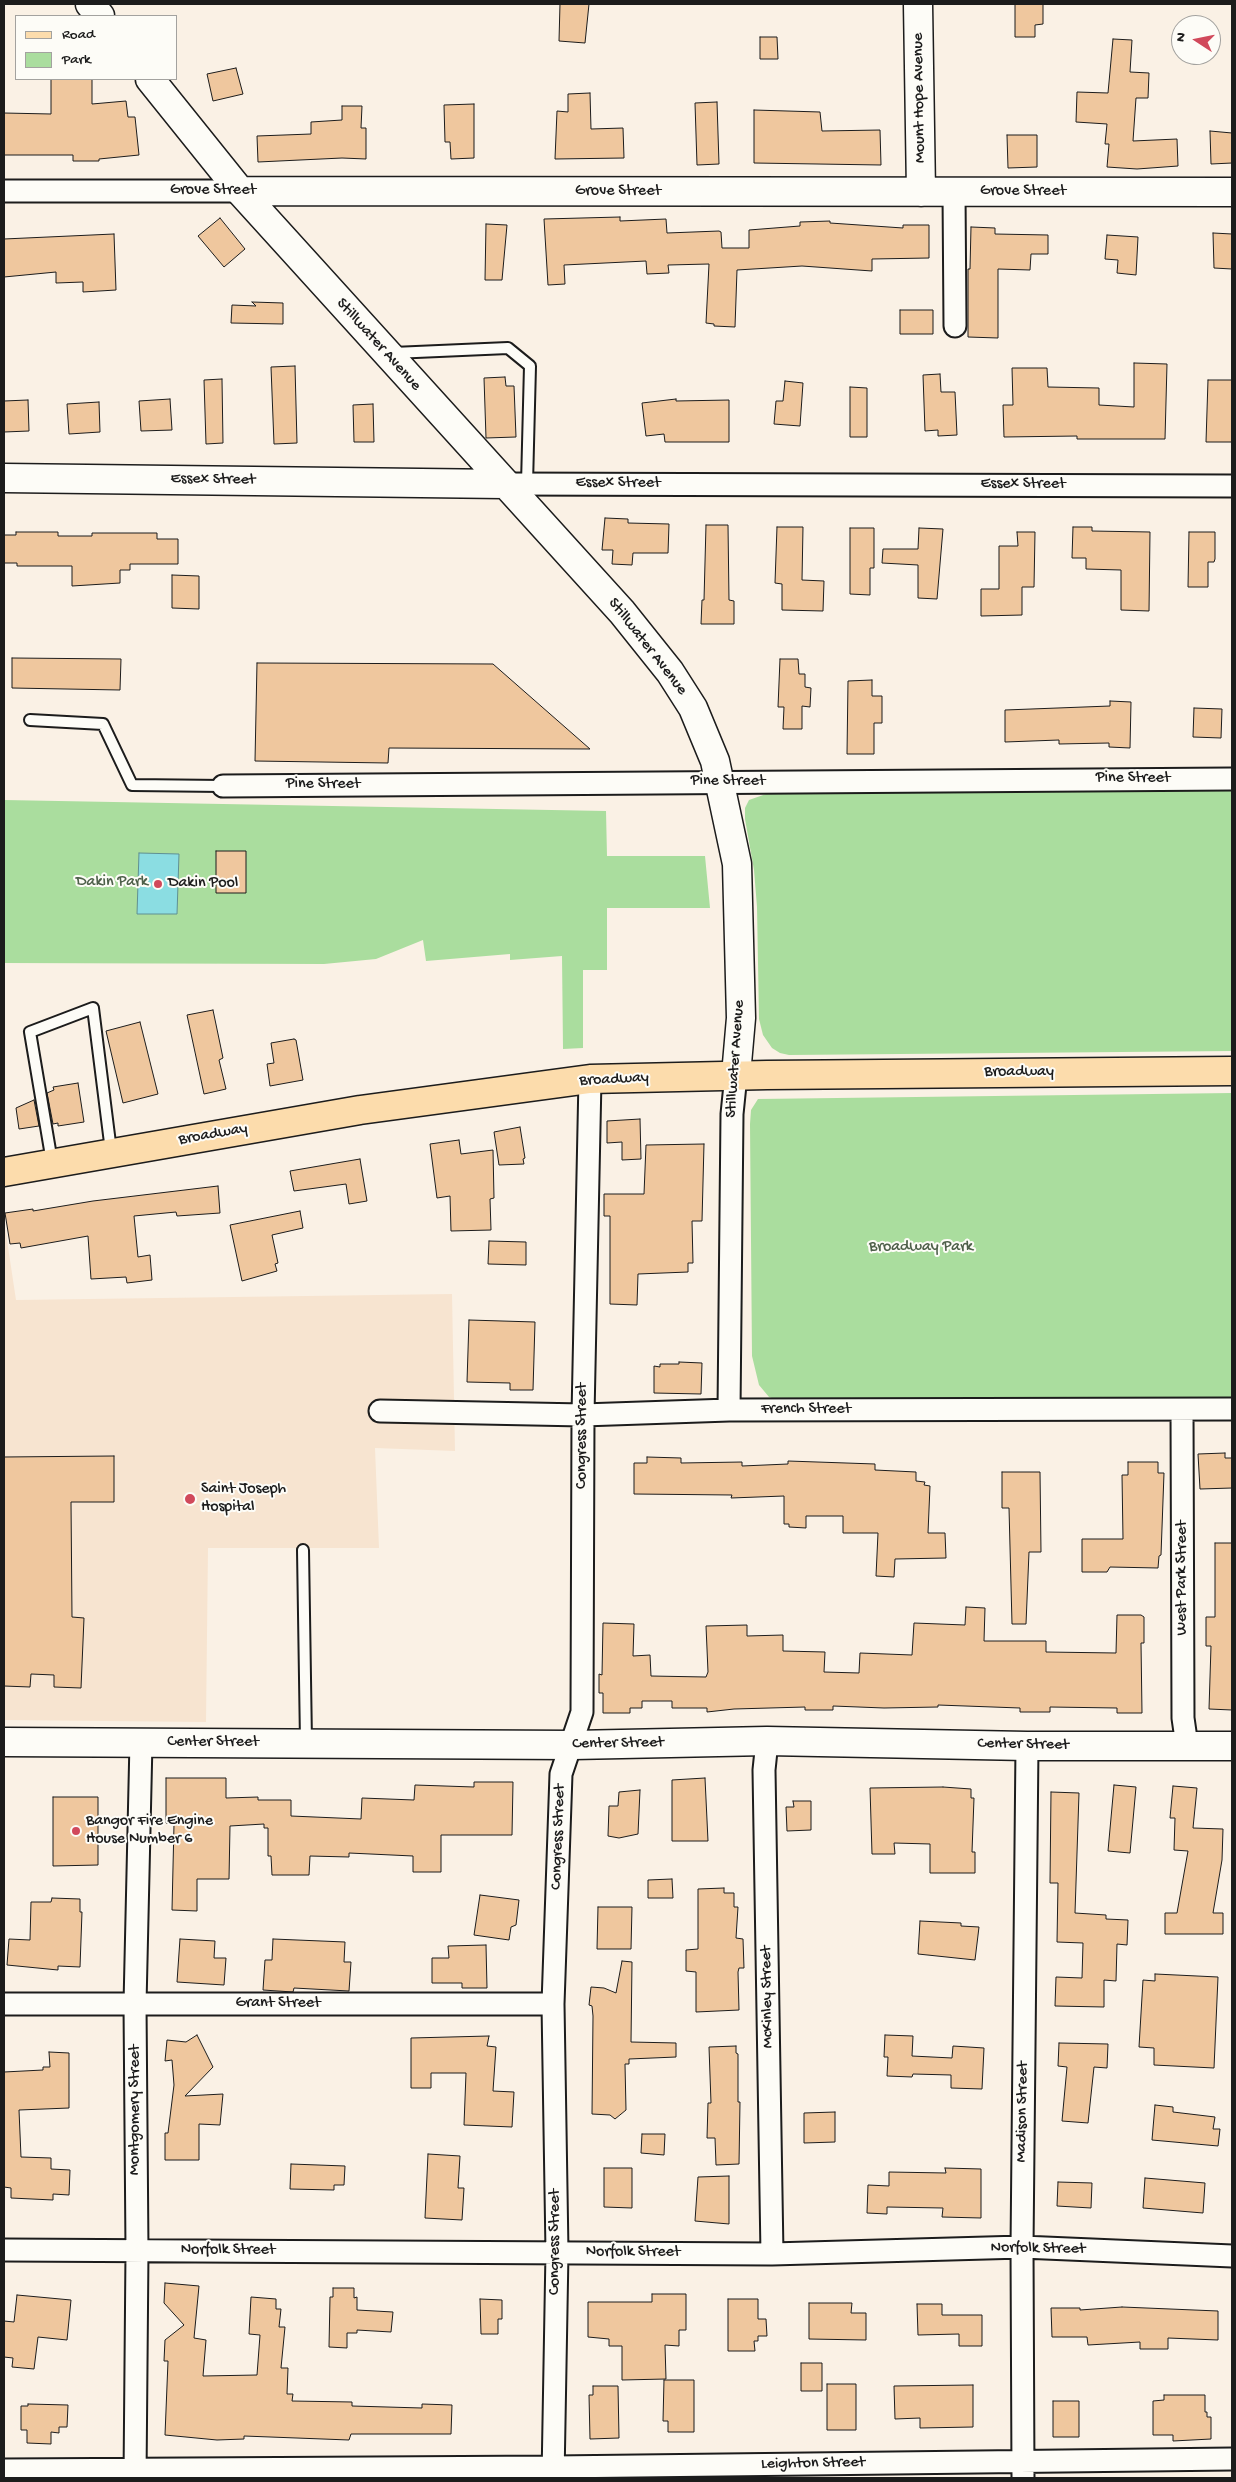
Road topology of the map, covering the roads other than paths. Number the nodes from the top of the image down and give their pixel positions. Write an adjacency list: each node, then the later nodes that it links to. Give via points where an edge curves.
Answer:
1 (90, 4): 3 (street)
2 (918, 4): 7 (street, Mount Hope Avenue)
3 (99, 15)
4 (151, 80): 6 (street, Stillwater Avenue)
5 (4, 191): 6 (street, Grove Street)
6 (240, 191): 7 (street, Grove Street); 11 (street, Stillwater Avenue)
7 (921, 192): 8 (street, Grove Street)
8 (954, 192): 9 (street, Grove Street); 10 (street)
9 (1232, 192)
10 (954, 326)
11 (386, 353): 13 (street, Stillwater Avenue); 13 (lane, via 508,348 530,366)
12 (4, 478): 13 (street, Essex Street)
13 (515, 484): 14 (street, Essex Street); 17 (street, Stillwater Avenue, via 670,672 693,708 715,760)
14 (1232, 486)
15 (30, 720): 18 (lane, via 103,724 132,785)
16 (1232, 779): 17 (street, Pine Street)
17 (720, 782): 18 (street, Pine Street); 20 (street, Stillwater Avenue, via 737,864 742,1018)
18 (223, 786)
19 (1232, 1071): 20 (main road, Broadway)
20 (736, 1075): 21 (main road, Broadway); 26 (street, Stillwater Avenue, via 732,1114)
21 (590, 1079): 22 (main road, Broadway, via 360,1110); 29 (street, Congress Street)
22 (111, 1152): 23 (main road, Broadway); 23 (lane, via 93,1008 30,1032)
23 (52, 1163): 24 (main road, Broadway)
24 (4, 1172)
25 (1232, 1409): 27 (street, French Street)
26 (729, 1410): 27 (street, French Street); 29 (street, French Street)
27 (1182, 1410): 37 (street, West Park Street, via 1183,1708)
28 (380, 1411): 29 (street, French Street)
29 (583, 1415): 35 (street, Congress Street, via 582,1712)
30 (303, 1550): 34 (lane)
31 (767, 1741): 35 (street, Center Street); 36 (street, Center Street); 46 (street, McKinley Street, via 764,1770)
32 (4, 1742): 33 (street, Center Street)
33 (141, 1742): 34 (street, Center Street); 40 (street, Montgomery Street)
34 (306, 1743): 35 (street, Center Street)
35 (573, 1745): 41 (street, Congress Street, via 561,1774)
36 (1027, 1746): 37 (street, Center Street); 42 (street, Madison Street)
37 (1187, 1746): 38 (street, Center Street)
38 (1232, 1746)
39 (4, 2004): 40 (street, Grant Street)
40 (135, 2004): 41 (street, Grant Street); 44 (street, Montgomery Street)
41 (552, 2004): 45 (street, Congress Street)
42 (1022, 2247): 46 (street, Norfolk Street); 47 (street, Norfolk Street); 49 (street, Madison Street)
43 (4, 2250): 44 (street, Norfolk Street)
44 (137, 2251): 45 (street, Norfolk Street); 52 (street, Montgomery Street)
45 (557, 2252): 46 (street, Norfolk Street); 51 (street, Congress Street)
46 (772, 2254)
47 (1232, 2256)
48 (1232, 2459): 49 (street, Leighton Street)
49 (1023, 2469): 51 (street, Leighton Street)
50 (4, 2470): 52 (street, Leighton Street)
51 (553, 2473): 52 (street, Leighton Street)
52 (135, 2474)

